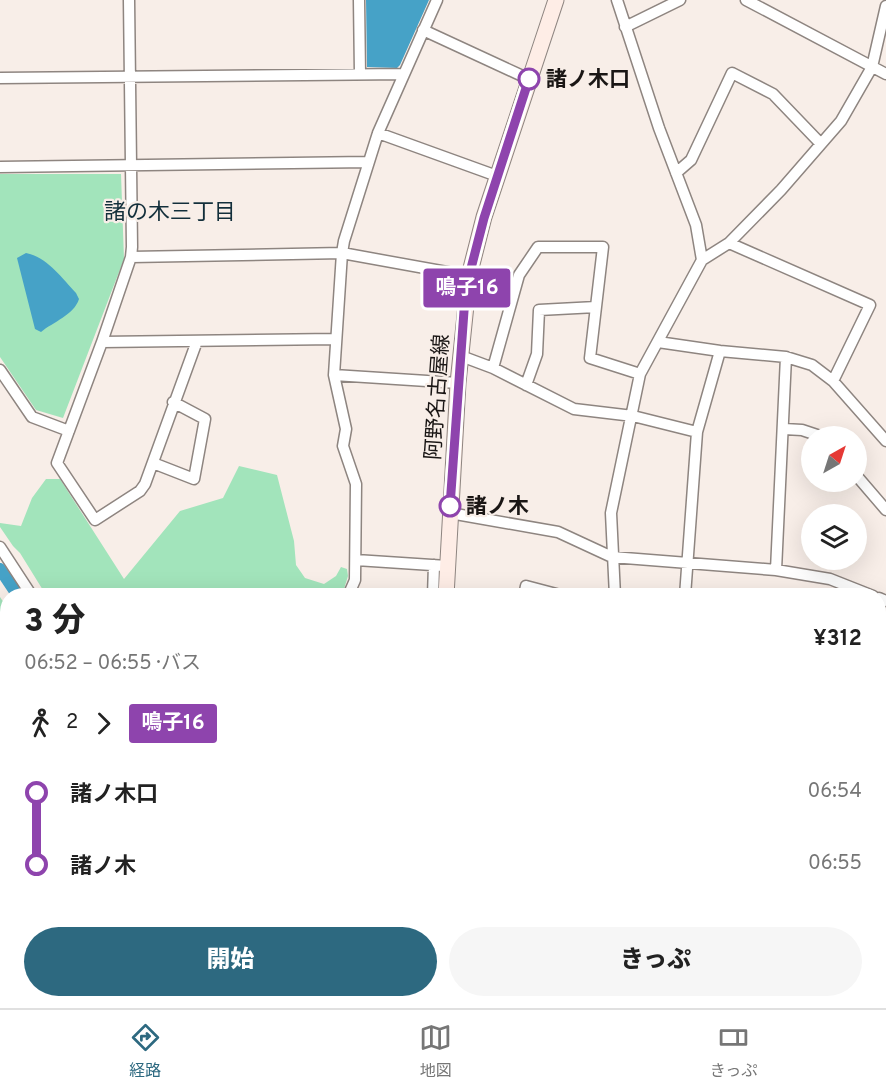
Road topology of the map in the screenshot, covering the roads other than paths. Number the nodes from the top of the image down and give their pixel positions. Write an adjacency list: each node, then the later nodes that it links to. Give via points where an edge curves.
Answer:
1 (129, 0): 15 (street)
2 (358, 0): 12 (street)
3 (437, 0): 10 (street)
4 (556, 0): 17 (main road, 阿野名古屋線)
5 (617, 0): 9 (street)
6 (680, 0): 9 (street)
7 (746, 0): 11 (street)
8 (886, 6): 11 (street)
9 (625, 27): 23 (street)
10 (423, 30): 13 (street); 17 (street)
11 (872, 67): 14 (street); 19 (street, via 841,121)
12 (360, 74): 13 (street); 15 (street)
13 (404, 74): 18 (street)
14 (886, 74)
15 (129, 77): 16 (street); 21 (street)
16 (0, 78)
17 (529, 79): 24 (main road, 阿野名古屋線)
18 (378, 133): 20 (street); 24 (street)
19 (821, 144): 23 (street, via 773,94 732,73 690,160); 25 (street)
20 (368, 162): 21 (street); 26 (street)
21 (131, 165): 22 (street); 27 (street)
22 (0, 168)
23 (676, 173): 28 (street, via 696,225)
24 (497, 176): 29 (main road, 阿野名古屋線)
25 (729, 243): 28 (street); 42 (street, via 870,305)
26 (342, 253): 27 (street); 29 (street); 31 (street)
27 (131, 257): 33 (street)
28 (702, 260): 34 (street)
29 (469, 276): 36 (main road, 阿野名古屋線)
30 (596, 307): 38 (street, via 603,247 538,247 519,275); 40 (street, via 590,358); 44 (street, via 539,310 537,354)
31 (336, 339): 32 (street); 41 (street)
32 (196, 341): 33 (street); 45 (street)
33 (102, 342): 49 (street)
34 (658, 342): 35 (street); 40 (street)
35 (720, 351): 37 (street); 50 (street)
36 (461, 356): 38 (street); 43 (main road, 阿野名古屋線)
37 (786, 357): 42 (street, via 812,365); 47 (street)
38 (493, 369): 44 (street)
39 (0, 370): 49 (street, via 32,417)
40 (640, 374): 46 (street)
41 (334, 375): 43 (street); 58 (street, via 346,429 343,446 356,484)
42 (833, 381): 51 (street)
43 (458, 383): 55 (main road, 阿野名古屋線)
44 (526, 385): 46 (street, via 574,409)
45 (173, 402): 52 (street); 52 (street, via 205,419 194,479)
46 (633, 416): 50 (street); 57 (street, via 611,513)
47 (784, 429): 48 (street); 61 (street)
48 (801, 430)
49 (69, 431): 52 (street, via 57,463 95,520 140,490)
50 (697, 432): 59 (street)
51 (886, 441)
52 (153, 463)
53 (867, 488): 54 (street)
54 (886, 510)
55 (450, 513): 57 (street, via 558,532); 60 (main road, 阿野名古屋線)
56 (0, 547): 62 (street)
57 (612, 557): 59 (street); 66 (street)
58 (356, 560): 60 (street); 63 (street)
59 (687, 563): 61 (street); 67 (street)
60 (441, 566): 64 (street); 65 (main road, 阿野名古屋線)
61 (776, 570): 68 (street, via 830,579)
62 (27, 588)
63 (352, 588)
64 (435, 588)
65 (445, 588)
66 (614, 588)
67 (686, 588)
68 (853, 588)

